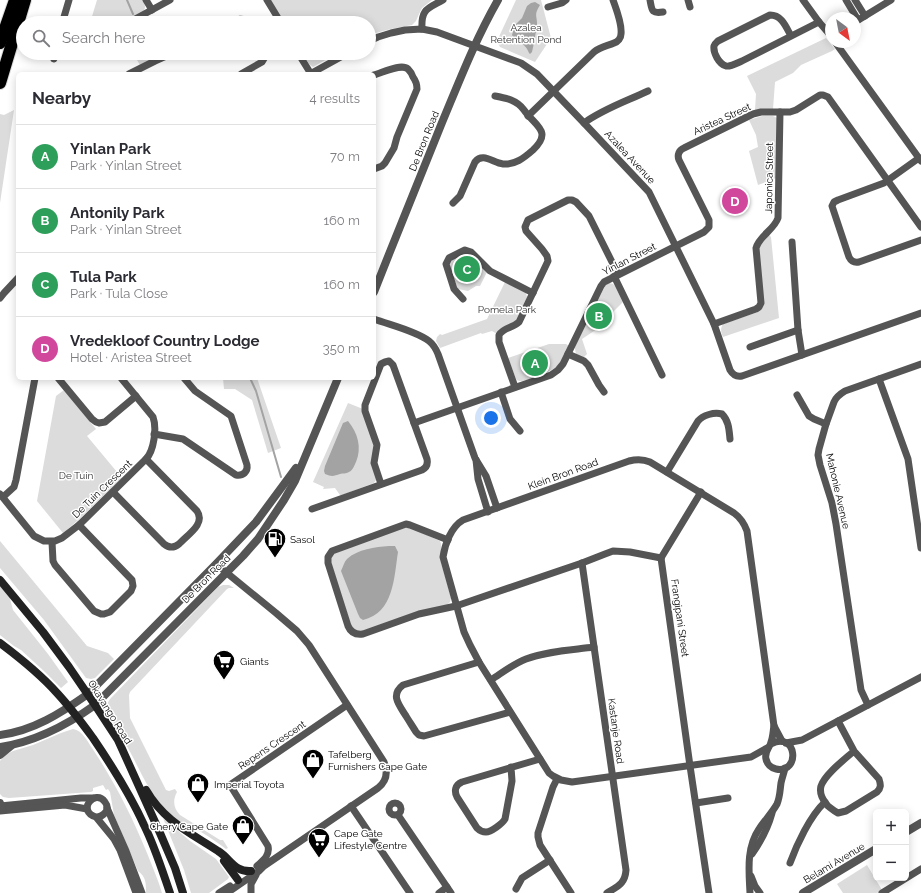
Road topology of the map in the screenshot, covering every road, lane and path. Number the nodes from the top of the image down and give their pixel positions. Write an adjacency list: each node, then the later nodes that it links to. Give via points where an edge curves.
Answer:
1 (16, 0): 32 (highway)
2 (25, 0): 21 (highway)
3 (69, 0): 22 (street)
4 (146, 0): 17 (street)
5 (170, 0): 17 (street)
6 (267, 0): 24 (street)
7 (443, 0): 27 (street, via 425,11)
8 (498, 0): 33 (street, De Bron Road)
9 (566, 0): 16 (street)
10 (613, 0): 45 (street, via 621,30 620,39 596,50)
11 (650, 0): 18 (street, via 654,12)
12 (803, 0): 26 (street)
13 (846, 0): 19 (street)
14 (855, 0): 20 (street)
15 (891, 0): 25 (street)
16 (548, 7)
17 (152, 10): 23 (street)
18 (663, 12)
19 (854, 12)
20 (857, 12)
21 (20, 16)
22 (64, 16)
23 (141, 16)
24 (277, 16)
25 (861, 19)
26 (819, 22): 28 (street); 30 (street)
27 (422, 29): 31 (street, via 405,30); 33 (street)
28 (825, 29)
29 (16, 30): 44 (highway)
30 (791, 36): 30 (street, via 730,66 723,65 714,48 718,41 774,15 781,19)
31 (376, 38)
32 (0, 42)
33 (474, 46): 45 (street, Azalea Avenue, via 521,63); 61 (street, De Bron Road)
34 (839, 48): 51 (street)
35 (155, 60): 39 (street)
36 (263, 60): 40 (street)
37 (302, 60): 41 (street)
38 (335, 60): 42 (street)
39 (134, 72)
40 (244, 72)
41 (309, 72)
42 (314, 72)
43 (376, 75): 52 (street, via 404,67 410,71 417,85 394,148 385,163)
44 (0, 83)
45 (553, 90): 49 (street); 50 (street, Azalea Avenue)
46 (648, 90): 50 (street)
47 (495, 96): 49 (street, via 513,100)
48 (780, 112): 53 (street, Aristea Street, via 796,110 820,95 828,97); 58 (street, Aristea Street, via 753,114 680,151 679,160 710,225 706,231); 67 (street, Japonica Street, via 778,218 756,248 761,303 756,310)
49 (528, 116): 54 (street, via 542,132 539,145 523,159 514,163 503,164 484,157 478,159 460,196)
50 (584, 123): 58 (street, Azalea Avenue, via 649,192)
51 (920, 160): 53 (street)
52 (376, 168)
53 (888, 180): 55 (street, Aristea Street); 56 (street, via 838,200 832,206 850,259 859,262)
54 (453, 203)
55 (921, 227)
56 (921, 240)
57 (792, 242): 68 (street)
58 (676, 246): 59 (street, Yinlan Street); 67 (street, Azalea Avenue)
59 (616, 275): 62 (street, via 589,216 576,202 568,200 530,218 525,224 526,232 547,256 547,264); 70 (street, Yinlan Street, via 601,286); 73 (street)
60 (16, 280): 63 (street)
61 (376, 287)
62 (533, 293): 64 (street, via 492,272 471,252 465,250 451,256 446,264 454,289); 82 (street, via 519,322 499,335 499,342)
63 (0, 298)
64 (463, 299)
65 (921, 313): 71 (street)
66 (376, 320): 87 (street, via 410,331 432,344)
67 (714, 324): 71 (street, Azalea Avenue, via 730,370 738,377)
68 (798, 330): 69 (street); 71 (street)
69 (750, 347)
70 (568, 354): 82 (street, Yinlan Street, via 561,368 555,373); 84 (street, via 588,365)
71 (802, 355)
72 (921, 364): 75 (street, Mahonie Avenue)
73 (662, 375)
74 (376, 376): 88 (street, via 381,364 389,361 393,365)
75 (879, 379): 89 (street, Mahonie Avenue, via 841,393 834,402); 109 (street, via 908,459)
76 (35, 380): 102 (street, via 14,487)
77 (60, 380): 86 (street, via 92,419 99,423 105,422)
78 (124, 380): 86 (street, De Tuin Crescent)
79 (186, 380): 91 (street, via 198,393 231,416 247,470 244,474 236,475 183,439)
80 (337, 380): 93 (street, De Bron Road)
81 (375, 380): 97 (street, via 365,406 377,445 374,463)
82 (515, 387): 83 (street, Yinlan Street)
83 (501, 392): 87 (street, Yinlan Street); 90 (street, via 510,419)
84 (604, 392)
85 (797, 395): 89 (street, via 809,416)
86 (136, 396): 91 (street, De Tuin Crescent, via 153,417)
87 (457, 408): 88 (street, Yinlan Street); 94 (street)
88 (414, 423): 97 (street, via 427,459 426,465 422,470)
89 (826, 424): 124 (street, Mahonie Avenue, via 819,449 819,460 832,503 861,690)
90 (520, 431)
91 (154, 434): 95 (street, De Tuin Crescent, via 152,451)
92 (730, 438): 96 (street, via 722,414 715,413 702,417)
93 (307, 451): 112 (street, De Bron Road, via 256,522); 113 (street, De Bron Road, via 274,516 258,539)
94 (475, 458): 98 (street); 99 (street)
95 (146, 459): 100 (street, De Tuin Crescent); 100 (street, via 199,514 198,524 179,544 170,547 164,544)
96 (667, 472): 101 (street, Klein Bron Road); 103 (street, Klein Bron Road, via 647,461 633,460)
97 (382, 484): 104 (street)
98 (490, 487): 99 (street); 103 (street)
99 (481, 490): 105 (street)
100 (113, 492): 106 (street, De Tuin Crescent)
101 (701, 492): 110 (street); 129 (street, Klein Bron Road, via 734,512 745,524)
102 (1, 495): 108 (street, via 34,536)
103 (497, 508): 105 (street, Klein Bron Road)
104 (312, 509)
105 (488, 512): 107 (street, Klein Bron Road, via 458,523)
106 (79, 525): 108 (street, De Tuin Crescent); 108 (street, via 130,577 133,586 131,591 107,613 94,611 55,565)
107 (448, 540): 115 (street, Klein Bron Road, via 443,557); 115 (street, via 403,524 334,549 329,555 328,563 348,626 355,634 363,634 419,614)
108 (52, 542)
109 (921, 548)
110 (661, 558): 111 (street, via 630,552 613,552); 143 (street, Frangipani Street)
111 (582, 563): 115 (street); 117 (street, Kastanje Road)
112 (216, 564): 113 (street); 121 (street, De Bron Road)
113 (227, 573): 122 (street, De Bron Road); 123 (street, via 304,638)
114 (0, 580): 121 (main road, Okavango Road, via 43,632)
115 (456, 606): 118 (street, Klein Bron Road, via 466,638)
116 (0, 643): 125 (main road, via 45,680)
117 (594, 648): 120 (street, via 543,654 525,659); 147 (street, Kastanje Road)
118 (479, 662): 120 (street, Klein Bron Road); 126 (street, via 403,685 397,692 398,704 416,732 424,736)
119 (921, 677): 124 (street)
120 (491, 680): 126 (street, Klein Bron Road)
121 (88, 694): 122 (main road, Okavango Road); 125 (street, De Bron Road)
122 (95, 705): 127 (street, De Bron Road); 131 (main road, Okavango Road)
123 (347, 705): 154 (street, via 386,769 385,780 381,786); 167 (street, Repens Crescent, via 230,785 269,849 265,859)
124 (868, 705): 128 (street)
125 (70, 707): 127 (main road); 130 (street, De Bron Road, via 30,727)
126 (510, 712): 141 (street, Klein Bron Road)
127 (78, 717): 134 (street, De Bron Road, via 42,735); 174 (main road, via 112,765 145,825)
128 (838, 721): 132 (street); 137 (street)
129 (774, 726): 133 (street, Klein Bron Road); 135 (street, Klein Bron Road)
130 (0, 735)
131 (118, 740): 162 (main road, via 158,808 183,830); 175 (main road, Okavango Road)
132 (802, 740): 133 (street); 138 (street)
133 (784, 742): 135 (street, via 778,741); 138 (street, via 790,746)
134 (14, 744): 136 (street); 139 (street)
135 (769, 746): 140 (street); 142 (street, via 765,756)
136 (0, 747)
137 (854, 751): 152 (street, via 836,766 822,785 820,791); 152 (street, via 879,779 880,790 842,813 834,811)
138 (793, 754): 146 (street, via 792,761)
139 (0, 755)
140 (751, 757): 142 (street); 143 (street)
141 (540, 759): 144 (street); 148 (street, Klein Bron Road, via 549,773)
142 (768, 763): 145 (street)
143 (690, 766): 147 (street); 153 (street, Frangipani Street)
144 (511, 767): 144 (street, via 462,782 456,787 457,797 481,831 489,831 504,821 512,781)
145 (774, 768): 146 (street); 149 (street)
146 (785, 768): 149 (street)
147 (612, 777): 148 (street, via 572,782); 183 (street, Kastanje Road, via 626,870 620,885)
148 (557, 779): 164 (street, via 538,833 538,841)
149 (781, 782): 168 (street, via 779,797 769,824 750,856)
150 (93, 798): 155 (street); 156 (street, via 104,800); 157 (street)
151 (728, 798): 153 (street)
152 (825, 802): 165 (street, via 816,812)
153 (696, 803): 184 (street, Frangipani Street)
154 (351, 806): 167 (street); 180 (street)
155 (0, 807): 157 (street, via 65,805)
156 (107, 808): 159 (street, via 103,815); 173 (street)
157 (87, 809): 159 (street, via 90,815)
158 (398, 815): 171 (street)
159 (96, 817): 172 (street, via 120,850)
160 (921, 823): 161 (street)
161 (909, 830)
162 (210, 846): 167 (main road, via 222,853 236,868 243,871); 169 (main road, via 219,854)
163 (873, 851): 187 (street, Belami Avenue)
164 (550, 860): 170 (street, via 522,878); 182 (street)
165 (790, 863)
166 (921, 869): 188 (street)
167 (255, 870): 169 (street); 179 (street)
168 (749, 872): 185 (street); 186 (street)
169 (239, 885): 176 (street); 177 (street); 178 (street)
170 (516, 889)
171 (449, 890): 181 (street)
172 (136, 893)
173 (142, 893)
174 (170, 893)
175 (184, 893)
176 (219, 893)
177 (227, 893)
178 (248, 893)
179 (251, 893)
180 (410, 893)
181 (439, 893)
182 (570, 893)
183 (607, 893)
184 (708, 893)
185 (750, 893)
186 (760, 893)
187 (803, 893)
188 (882, 893)

